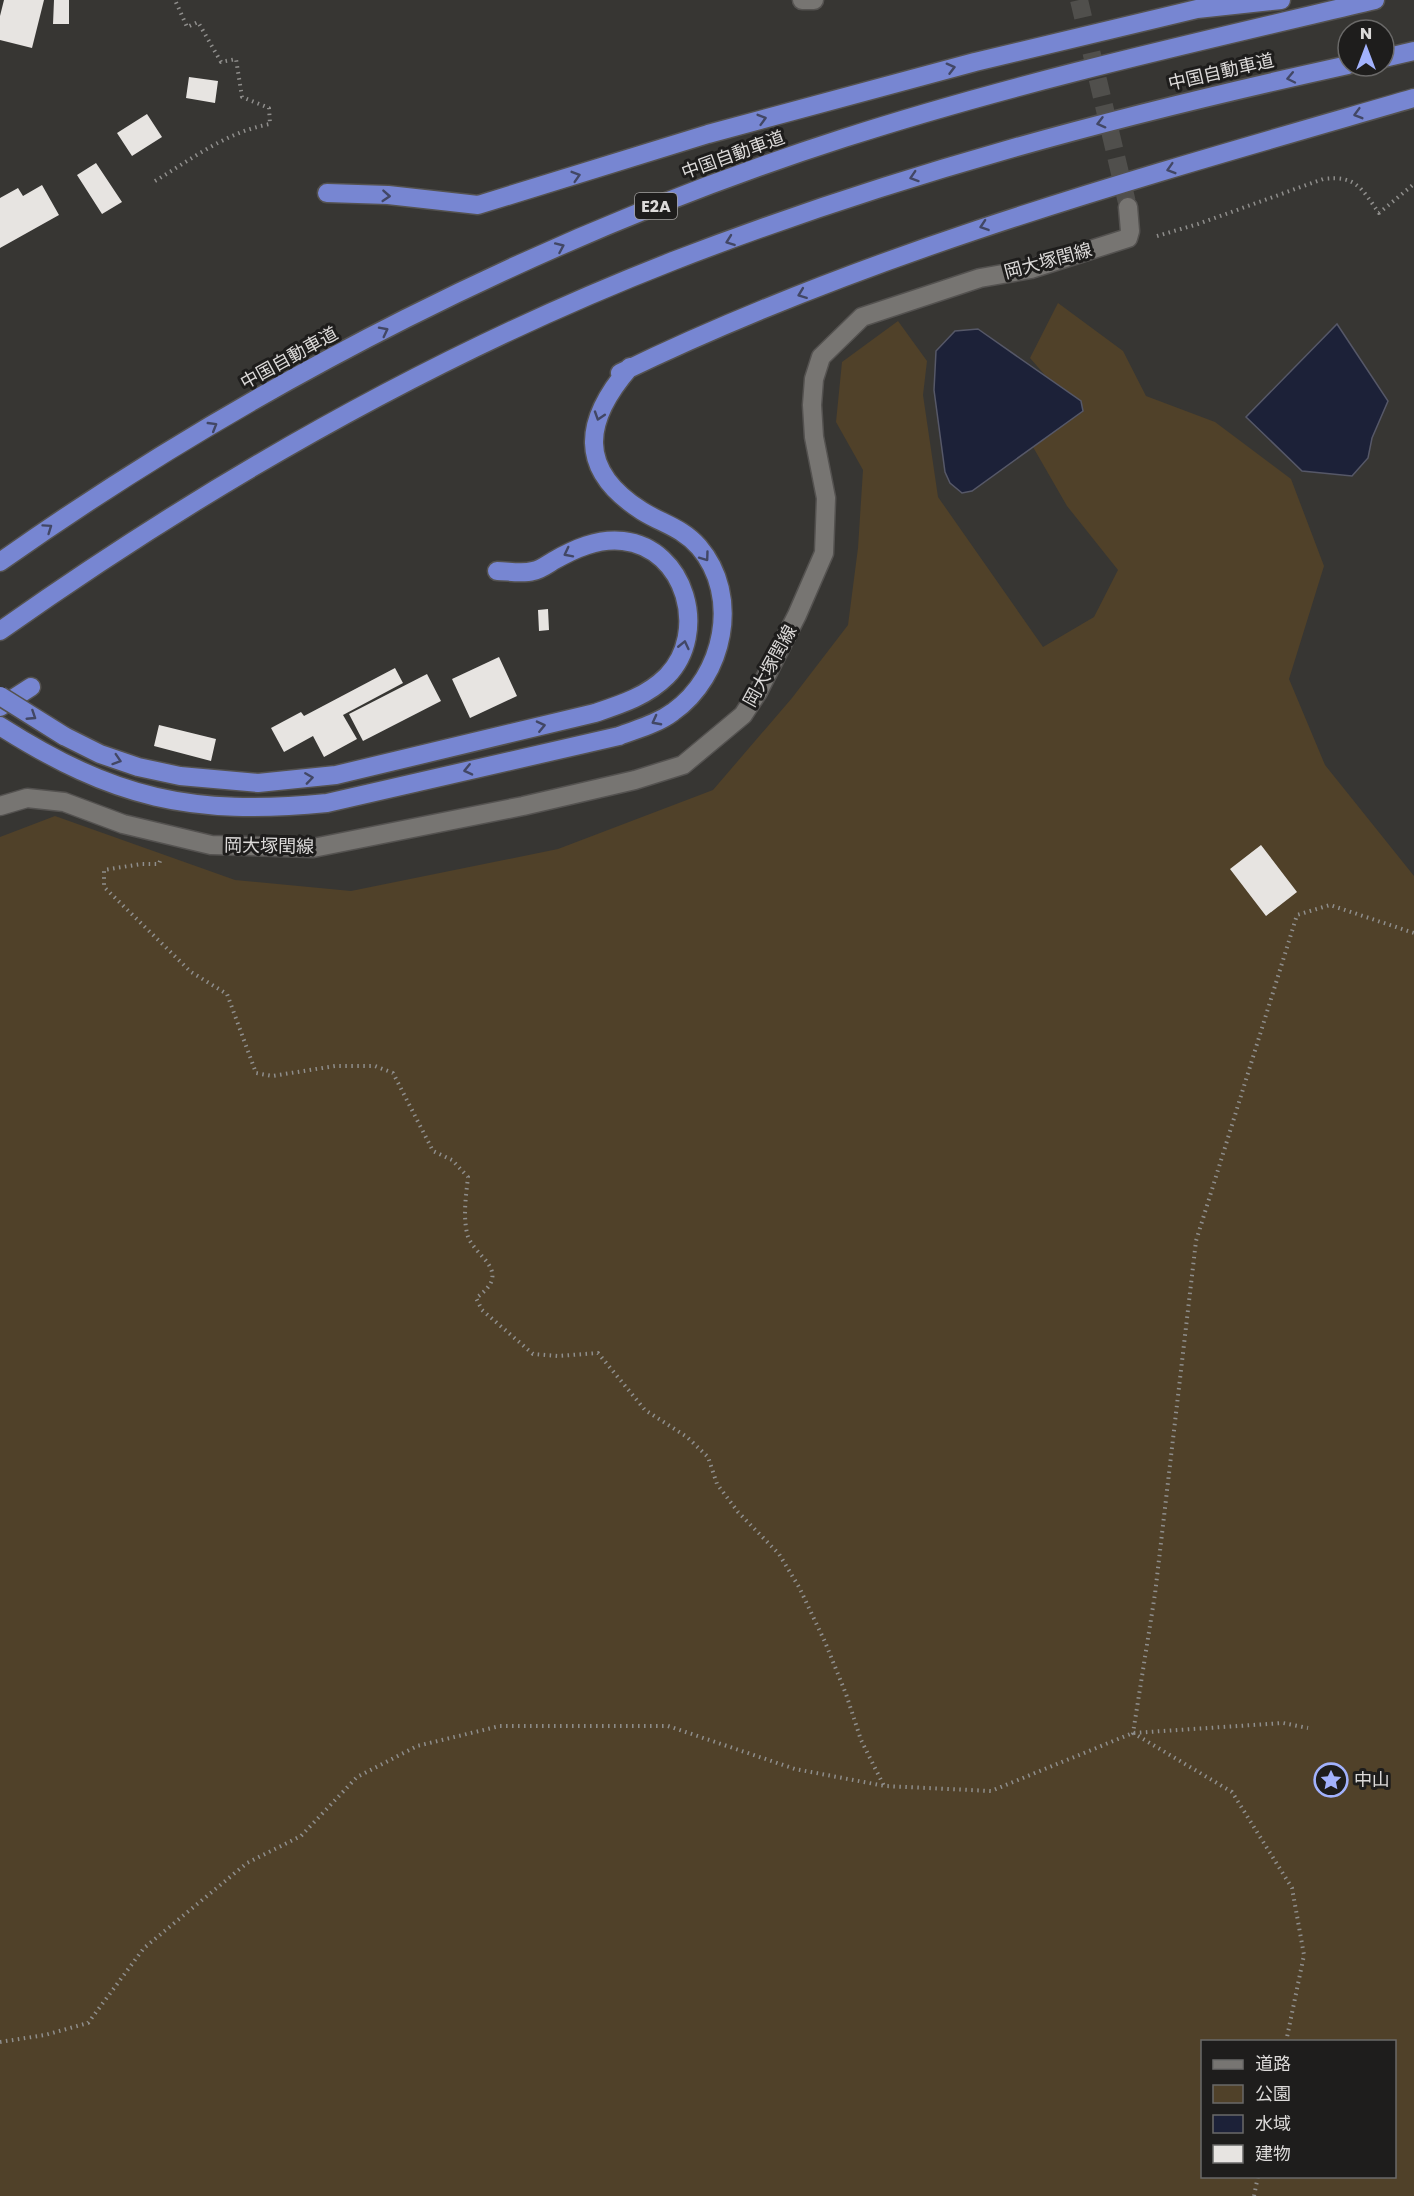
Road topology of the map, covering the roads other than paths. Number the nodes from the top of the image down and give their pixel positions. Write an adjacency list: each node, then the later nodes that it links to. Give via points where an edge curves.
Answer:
1 (802, 0): 2 (street)
2 (814, 0)
3 (1281, 0): 9 (highway, one-way to 3, via 478,205 729,128 975,62 1197,9)
4 (1375, 0): 13 (highway, 中国自動車道 / E2A, one-way to 4, via 65,516 286,382 473,286 630,216 843,138 1047,78)
5 (1414, 51): 6 (highway)
6 (1396, 55)
7 (1336, 68): 15 (highway, 中国自動車道, one-way to 15, via 1188,100 1000,150 873,190 672,262 516,328 326,425 104,558)
8 (1414, 98): 11 (highway, one-way to 11, via 988,224 769,307)
9 (327, 193)
10 (1128, 207): 20 (street, 岡大塚閏線, via 1130,231 1121,242 1031,269 980,278 862,317 821,357 812,405 826,498 824,553 758,692 743,714 683,765 523,806 313,848 211,845 123,825 64,802 27,798)
11 (630, 368): 12 (highway); 19 (highway, one-way to 19, via 610,390 600,410 593,438 597,462 606,480 627,501 680,529 698,547 715,573 722,603 721,638 713,665 697,690 673,712 619,736 327,803 284,807 200,806 159,798 111,784 41,752)
12 (605, 380)
13 (0, 562)
14 (497, 571): 17 (highway, one-way to 14, bridge, via 100,754 180,776 258,783 336,775 595,713 651,691 683,654 689,621 686,594 675,573 639,545 597,542 573,550 534,572)
15 (0, 632)
16 (31, 687): 18 (highway)
17 (0, 696)
18 (0, 707)
19 (0, 726)
20 (0, 806)

